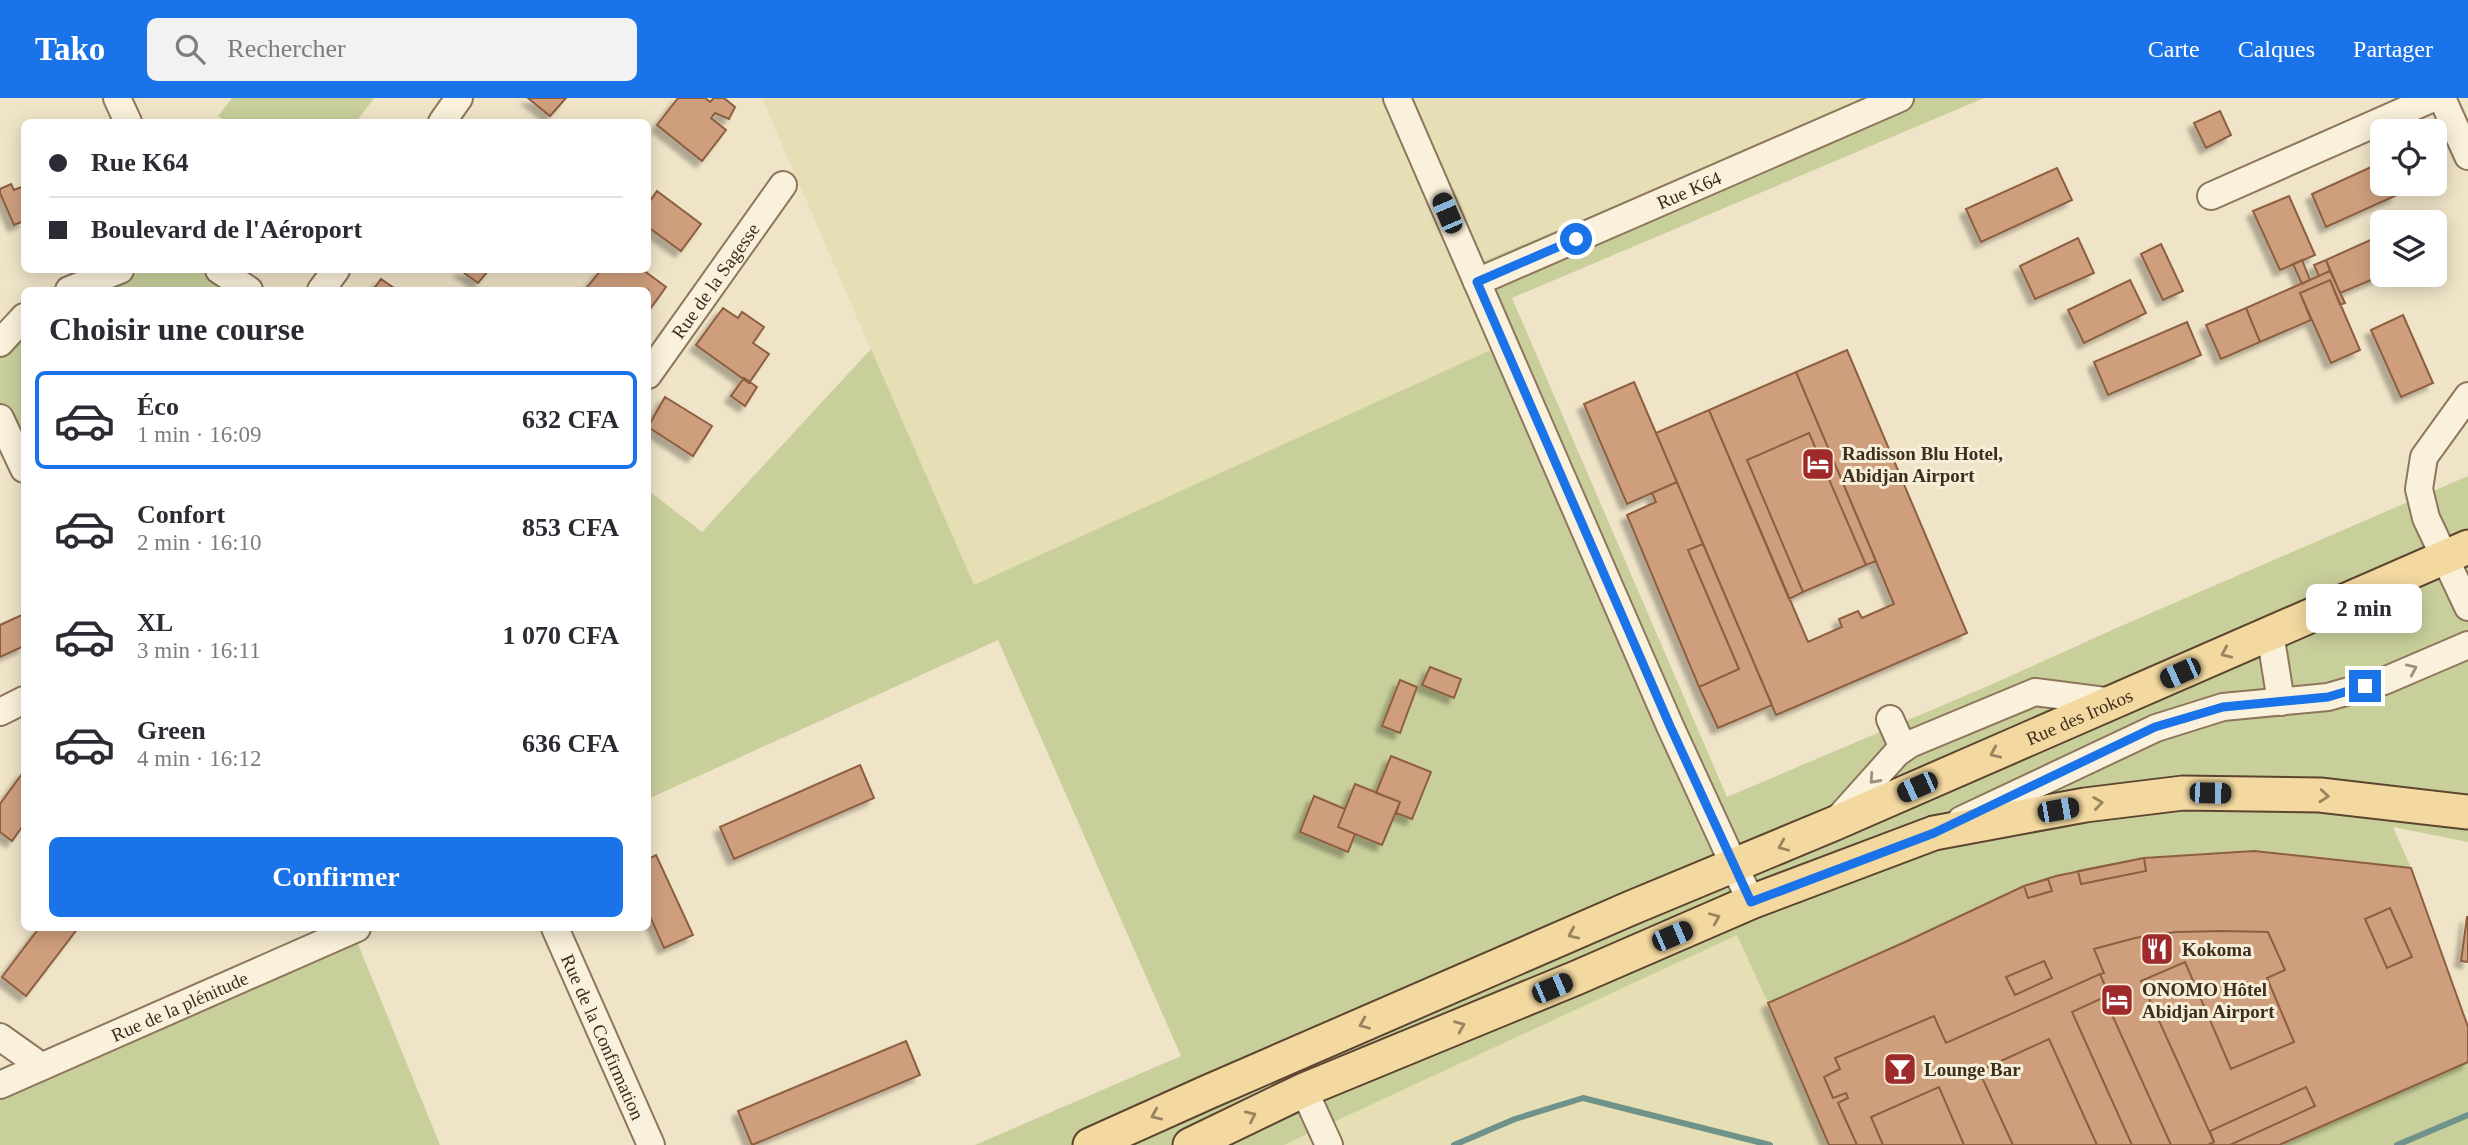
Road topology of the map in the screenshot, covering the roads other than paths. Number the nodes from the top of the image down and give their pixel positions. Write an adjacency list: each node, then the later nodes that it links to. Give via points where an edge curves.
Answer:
1 (117, 98): 7 (street)
2 (459, 98): 8 (street)
3 (1398, 98): 14 (street)
4 (1900, 98): 14 (street, Rue K64)
5 (2433, 98): 11 (street)
6 (2442, 98): 9 (street)
7 (127, 119)
8 (444, 119)
9 (2468, 156)
10 (783, 185): 19 (street, Rue de la Sagesse)
11 (2211, 196)
12 (112, 273): 15 (street)
13 (224, 273): 16 (street)
14 (1477, 282): 37 (street)
15 (77, 287)
16 (245, 287)
17 (21, 320): 18 (street)
18 (0, 343)
19 (651, 371)
20 (2468, 396): 23 (street, via 2424,457 2419,488 2426,518)
21 (0, 418): 22 (street)
22 (21, 463)
23 (2457, 552): 24 (street); 25 (main road, Rue des Irokos)
24 (2468, 607)
25 (2270, 634): 28 (main road, Rue des Irokos, one-way to 28); 29 (street)
26 (2468, 645): 29 (street, one-way to 26, via 2328,697 2384,681)
27 (21, 702): 30 (street)
28 (2113, 702): 32 (street, via 2035,692); 34 (main road, Rue des Irokos, one-way to 34)
29 (2281, 702): 35 (street, via 2223,707 2155,727)
30 (0, 712)
31 (1890, 719): 32 (street)
32 (1903, 748): 34 (street, one-way to 34)
33 (2468, 811): 35 (main road, one-way to 33, via 2085,805 2183,793 2320,795)
34 (1839, 822): 36 (main road); 37 (main road, Rue des Irokos, one-way to 37)
35 (1934, 833): 36 (main road)
36 (1860, 859): 38 (main road)
37 (1735, 866): 38 (street); 46 (main road, Rue des Irokos, one-way to 46)
38 (1751, 902): 44 (main road, one-way to 38)
39 (351, 931): 42 (street, Rue de la plénitude)
40 (556, 931): 45 (street, Rue de la Confirmation)
41 (0, 1037): 42 (street)
42 (41, 1066): 43 (street, Rue de la plénitude)
43 (0, 1084)
44 (1304, 1090): 47 (main road, one-way to 44); 48 (street)
45 (651, 1145)
46 (1090, 1145)
47 (1190, 1145)
48 (1329, 1145)

